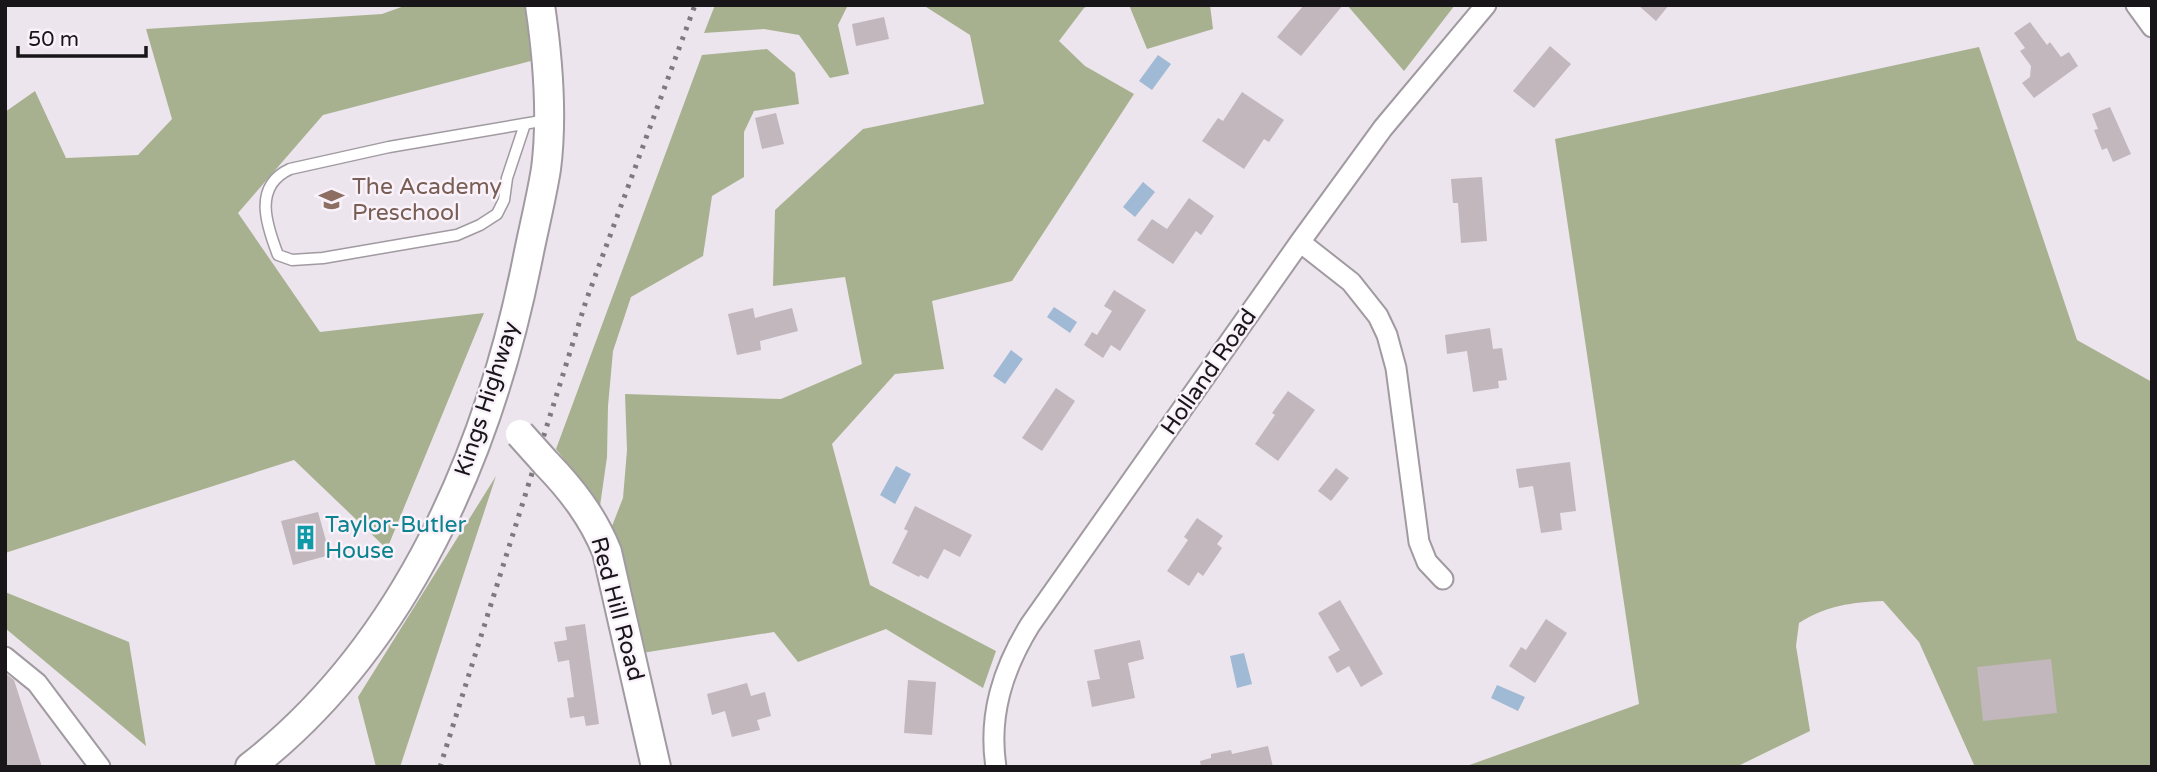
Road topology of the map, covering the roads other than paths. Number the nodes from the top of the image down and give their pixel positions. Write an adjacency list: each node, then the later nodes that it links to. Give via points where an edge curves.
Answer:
1 (540, 5): 5 (street, Kings Highway, via 546,42)
2 (1486, 5): 6 (street, Holland Road, via 1383,128)
3 (2136, 5): 4 (street)
4 (2152, 27)
5 (537, 122): 5 (lane, via 507,178 497,214 480,225 457,235 323,258 292,260 278,255 267,226 267,191 281,173 389,147); 7 (street, Kings Highway, via 546,169 519,304)
6 (1300, 242): 8 (street, via 1351,282 1387,335 1396,369 1419,542 1427,562); 13 (street, Holland Road, via 1014,652 996,710)
7 (488, 408): 11 (street, Kings Highway, via 448,511 380,626 306,717); 12 (street, Red Hill Road, bridge, via 520,434 578,498 607,552)
8 (1443, 579)
9 (5, 657): 10 (street, via 37,684)
10 (100, 767)
11 (250, 767)
12 (656, 767)
13 (996, 767)

